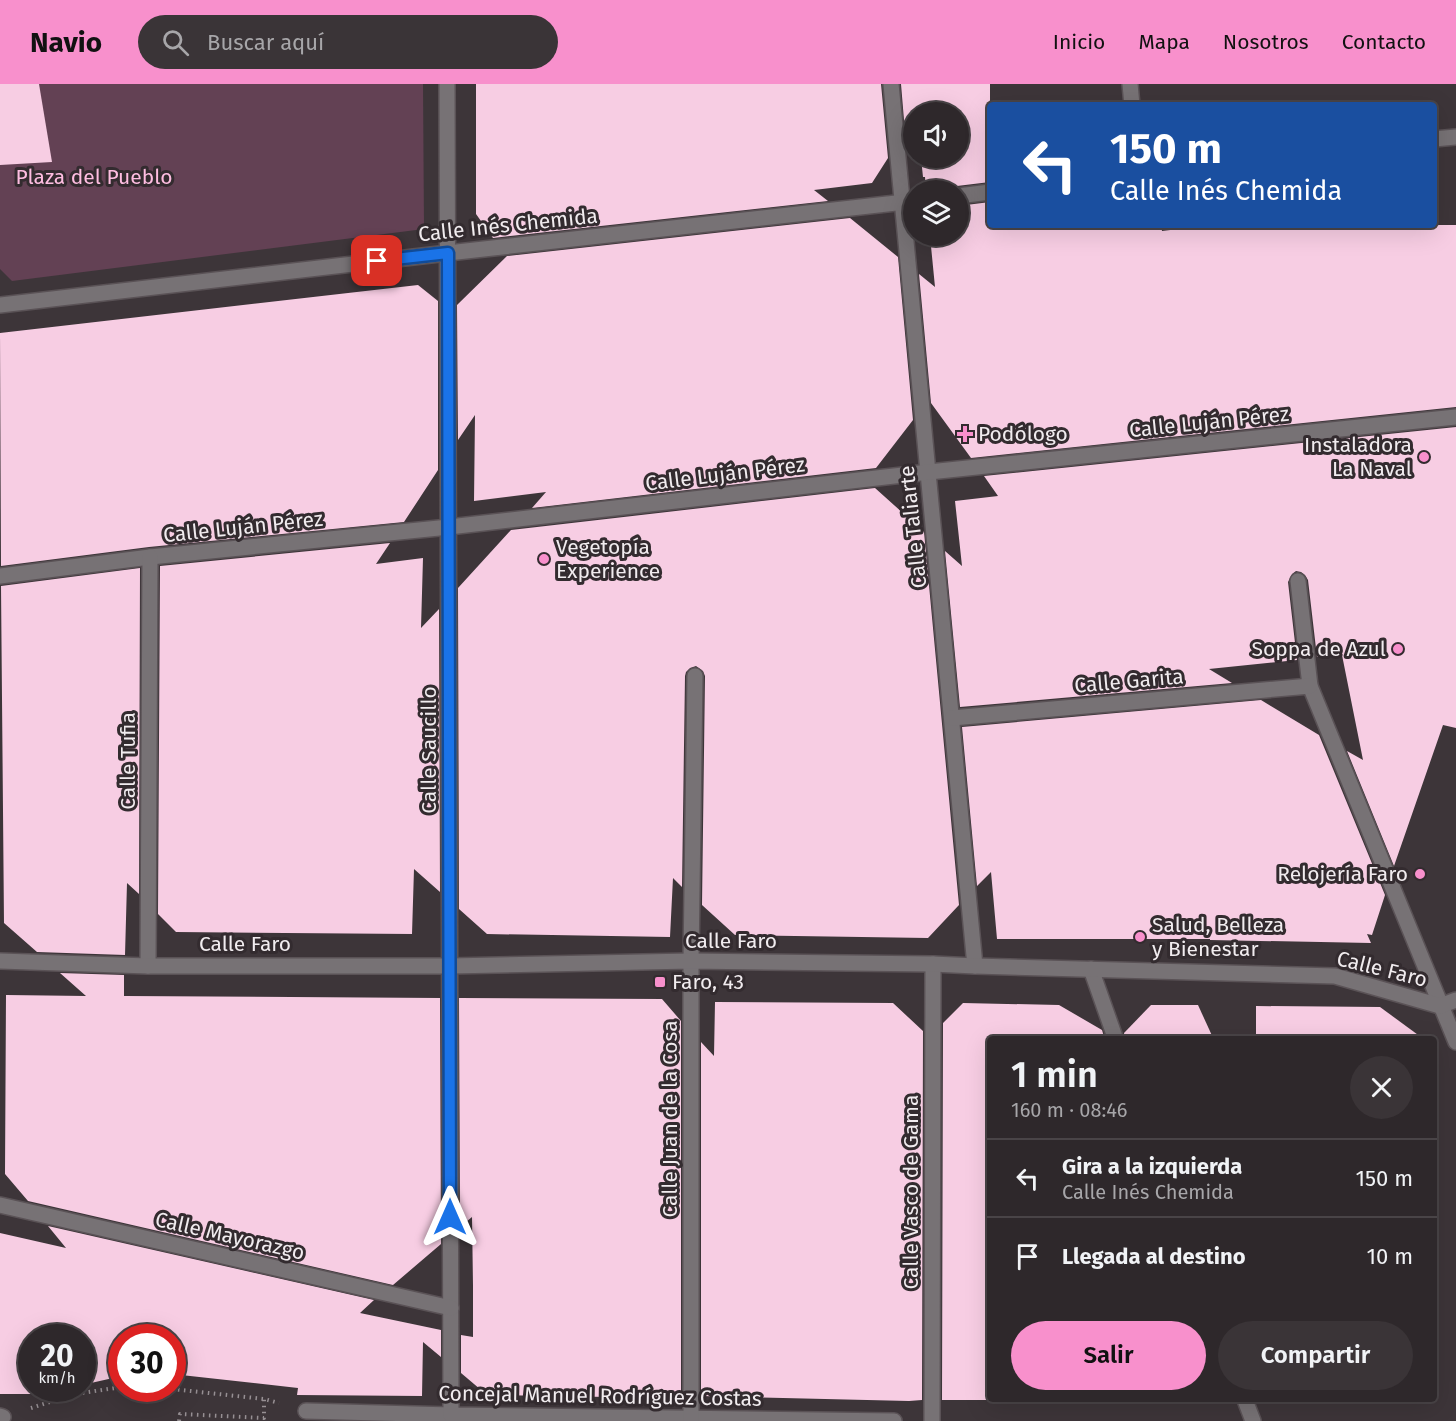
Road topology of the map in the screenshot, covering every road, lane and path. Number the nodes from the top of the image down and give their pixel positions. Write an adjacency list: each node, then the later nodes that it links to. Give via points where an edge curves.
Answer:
1 (447, 84): 12 (street, Calle Saucillo)
2 (891, 84): 7 (street, Calle Taliarte)
3 (1130, 84): 4 (street)
4 (1132, 102)
5 (1456, 137): 6 (street)
6 (1437, 139)
7 (905, 180)
8 (987, 192): 9 (street)
9 (969, 195)
10 (903, 203): 12 (street, Calle Inés Chemida)
11 (911, 246): 15 (street, Calle Taliarte)
12 (448, 253): 13 (street, Calle Inés Chemida); 16 (street, Calle Saucillo)
13 (0, 305)
14 (1456, 417): 15 (street, Calle Luján Pérez)
15 (929, 472): 16 (street, Calle Luján Pérez); 22 (street, Calle Taliarte)
16 (449, 527): 17 (street, Calle Luján Pérez); 27 (street, Calle Saucillo)
17 (150, 557): 18 (street, Calle Luján Pérez); 26 (street, Calle Tufia)
18 (0, 576)
19 (1298, 581): 21 (street)
20 (695, 676): 24 (street, Calle Juan de la Cosa)
21 (1310, 686): 22 (street, Calle Garita); 31 (street)
22 (952, 718): 28 (street, Calle Taliarte)
23 (0, 961): 26 (street, Calle Faro)
24 (691, 961): 25 (street, Calle Faro); 27 (street, Calle Faro); 43 (street, Calle Juan de la Cosa)
25 (933, 964): 28 (street, Calle Faro); 46 (street, Calle Vasco de Gama)
26 (148, 966): 27 (street, Calle Faro)
27 (450, 966): 35 (street, Calle Saucillo)
28 (975, 966): 29 (street, Calle Faro)
29 (1091, 969): 31 (street, Calle Faro, via 1335,976); 32 (street)
30 (1456, 1000): 31 (street, Calle Faro)
31 (1440, 1006): 33 (street)
32 (1115, 1036)
33 (1456, 1042)
34 (0, 1205): 35 (street, Calle Mayorazgo)
35 (451, 1308): 41 (street, Calle Saucillo)
36 (108, 1389): 42 (path, via 75,1394)
37 (186, 1391): 38 (path)
38 (264, 1399): 40 (path); 44 (path, via 264,1418 180,1414)
39 (1246, 1402): 47 (street)
40 (306, 1411): 41 (street, Concejal Manuel Rodríguez Costas)
41 (451, 1415): 43 (street, Concejal Manuel Rodríguez Costas)
42 (2, 1417)
43 (691, 1419): 45 (street, Concejal Manuel Rodríguez Costas)
44 (179, 1421)
45 (894, 1421)
46 (932, 1421)
47 (1253, 1421)

